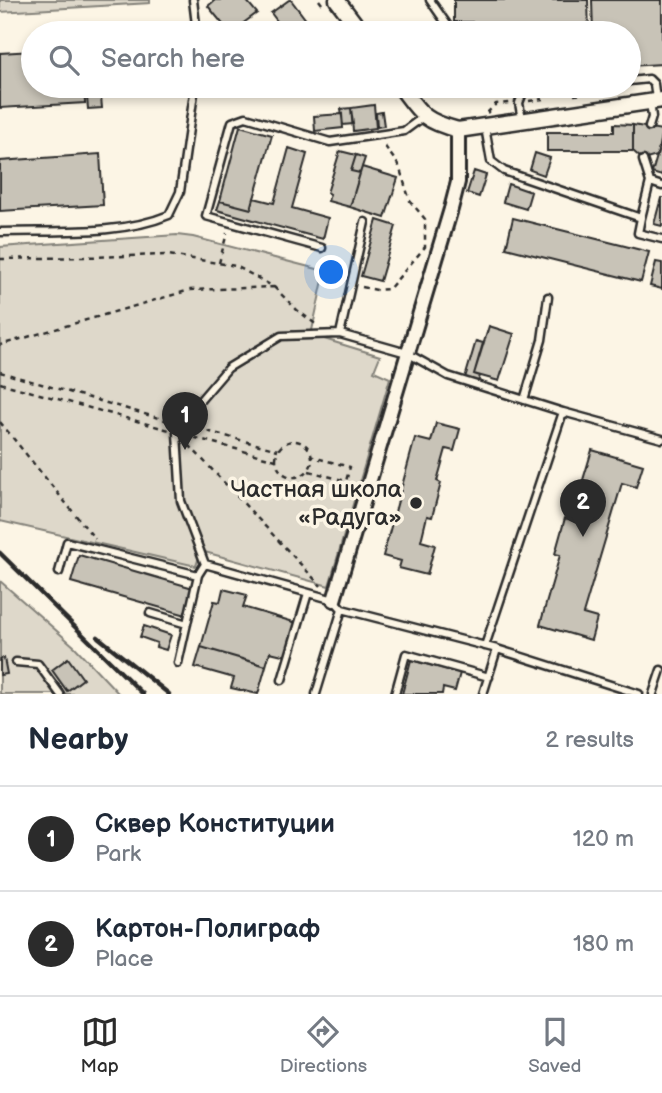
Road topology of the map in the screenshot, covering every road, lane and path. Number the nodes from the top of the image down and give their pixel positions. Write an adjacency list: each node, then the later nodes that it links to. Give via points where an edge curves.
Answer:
1 (193, 0): 4 (lane)
2 (337, 0): 5 (street)
3 (430, 0): 6 (lane)
4 (196, 21)
5 (353, 21)
6 (445, 21)
7 (641, 81): 12 (lane, via 649,79 654,84)
8 (193, 98): 26 (lane, via 180,192 169,215 123,228)
9 (409, 98): 14 (street)
10 (521, 98): 13 (lane)
11 (546, 99): 13 (path)
12 (656, 101): 16 (street); 17 (lane)
13 (519, 103): 15 (path, via 496,104); 16 (lane)
14 (424, 117): 18 (street); 19 (lane, via 404,131)
15 (482, 121): 16 (street); 18 (street); 23 (lane, via 491,161 504,170)
16 (523, 121)
17 (649, 127)
18 (458, 130): 37 (street, via 458,182)
19 (378, 136): 25 (lane, via 330,142 246,117 232,122 206,216); 31 (path, via 399,166 410,201 425,219 425,247 389,289)
20 (643, 160): 21 (lane)
21 (650, 182): 22 (lane); 23 (lane)
22 (662, 186)
23 (641, 218): 27 (lane, via 638,233)
24 (365, 222): 31 (lane)
25 (230, 223): 28 (lane); 30 (path)
26 (0, 232)
27 (662, 239)
28 (322, 248)
29 (0, 259): 30 (path, via 169,255)
30 (219, 263): 32 (path, via 236,266)
31 (351, 285): 34 (lane)
32 (274, 287): 35 (path); 36 (path, via 190,290)
33 (548, 297): 40 (lane, via 542,340)
34 (340, 334): 35 (lane); 37 (lane)
35 (327, 335): 43 (lane, via 281,337 228,368)
36 (0, 345)
37 (407, 353): 40 (lane, via 448,376); 55 (street)
38 (0, 372): 43 (path)
39 (0, 383): 44 (path)
40 (524, 400): 41 (lane)
41 (563, 412): 45 (lane); 58 (lane)
42 (0, 422): 50 (path)
43 (180, 424): 44 (lane); 46 (path)
44 (177, 433): 48 (path); 51 (lane, via 181,501); 55 (path)
45 (662, 439)
46 (278, 450): 47 (path, via 285,443 299,441 310,448); 48 (path)
47 (313, 457): 49 (path); 49 (path, via 350,467 348,475 346,481)
48 (276, 460): 49 (path, via 289,477)
49 (309, 471)
50 (106, 552): 52 (lane, via 67,542); 53 (lane)
51 (205, 564): 53 (lane); 54 (lane)
52 (59, 572)
53 (198, 575): 57 (lane)
54 (308, 593): 55 (lane); 64 (lane)
55 (338, 604): 58 (lane); 66 (lane)
56 (150, 613): 57 (lane)
57 (187, 624): 61 (lane)
58 (485, 646): 59 (lane)
59 (496, 649): 63 (lane); 69 (lane)
60 (16, 662): 65 (lane, via 38,664)
61 (178, 663)
62 (662, 669): 70 (lane)
63 (489, 677): 67 (lane, via 406,653); 68 (lane)
64 (282, 680)
65 (60, 694)
66 (316, 694)
67 (395, 694)
68 (483, 694)
69 (639, 694)
70 (653, 694)

